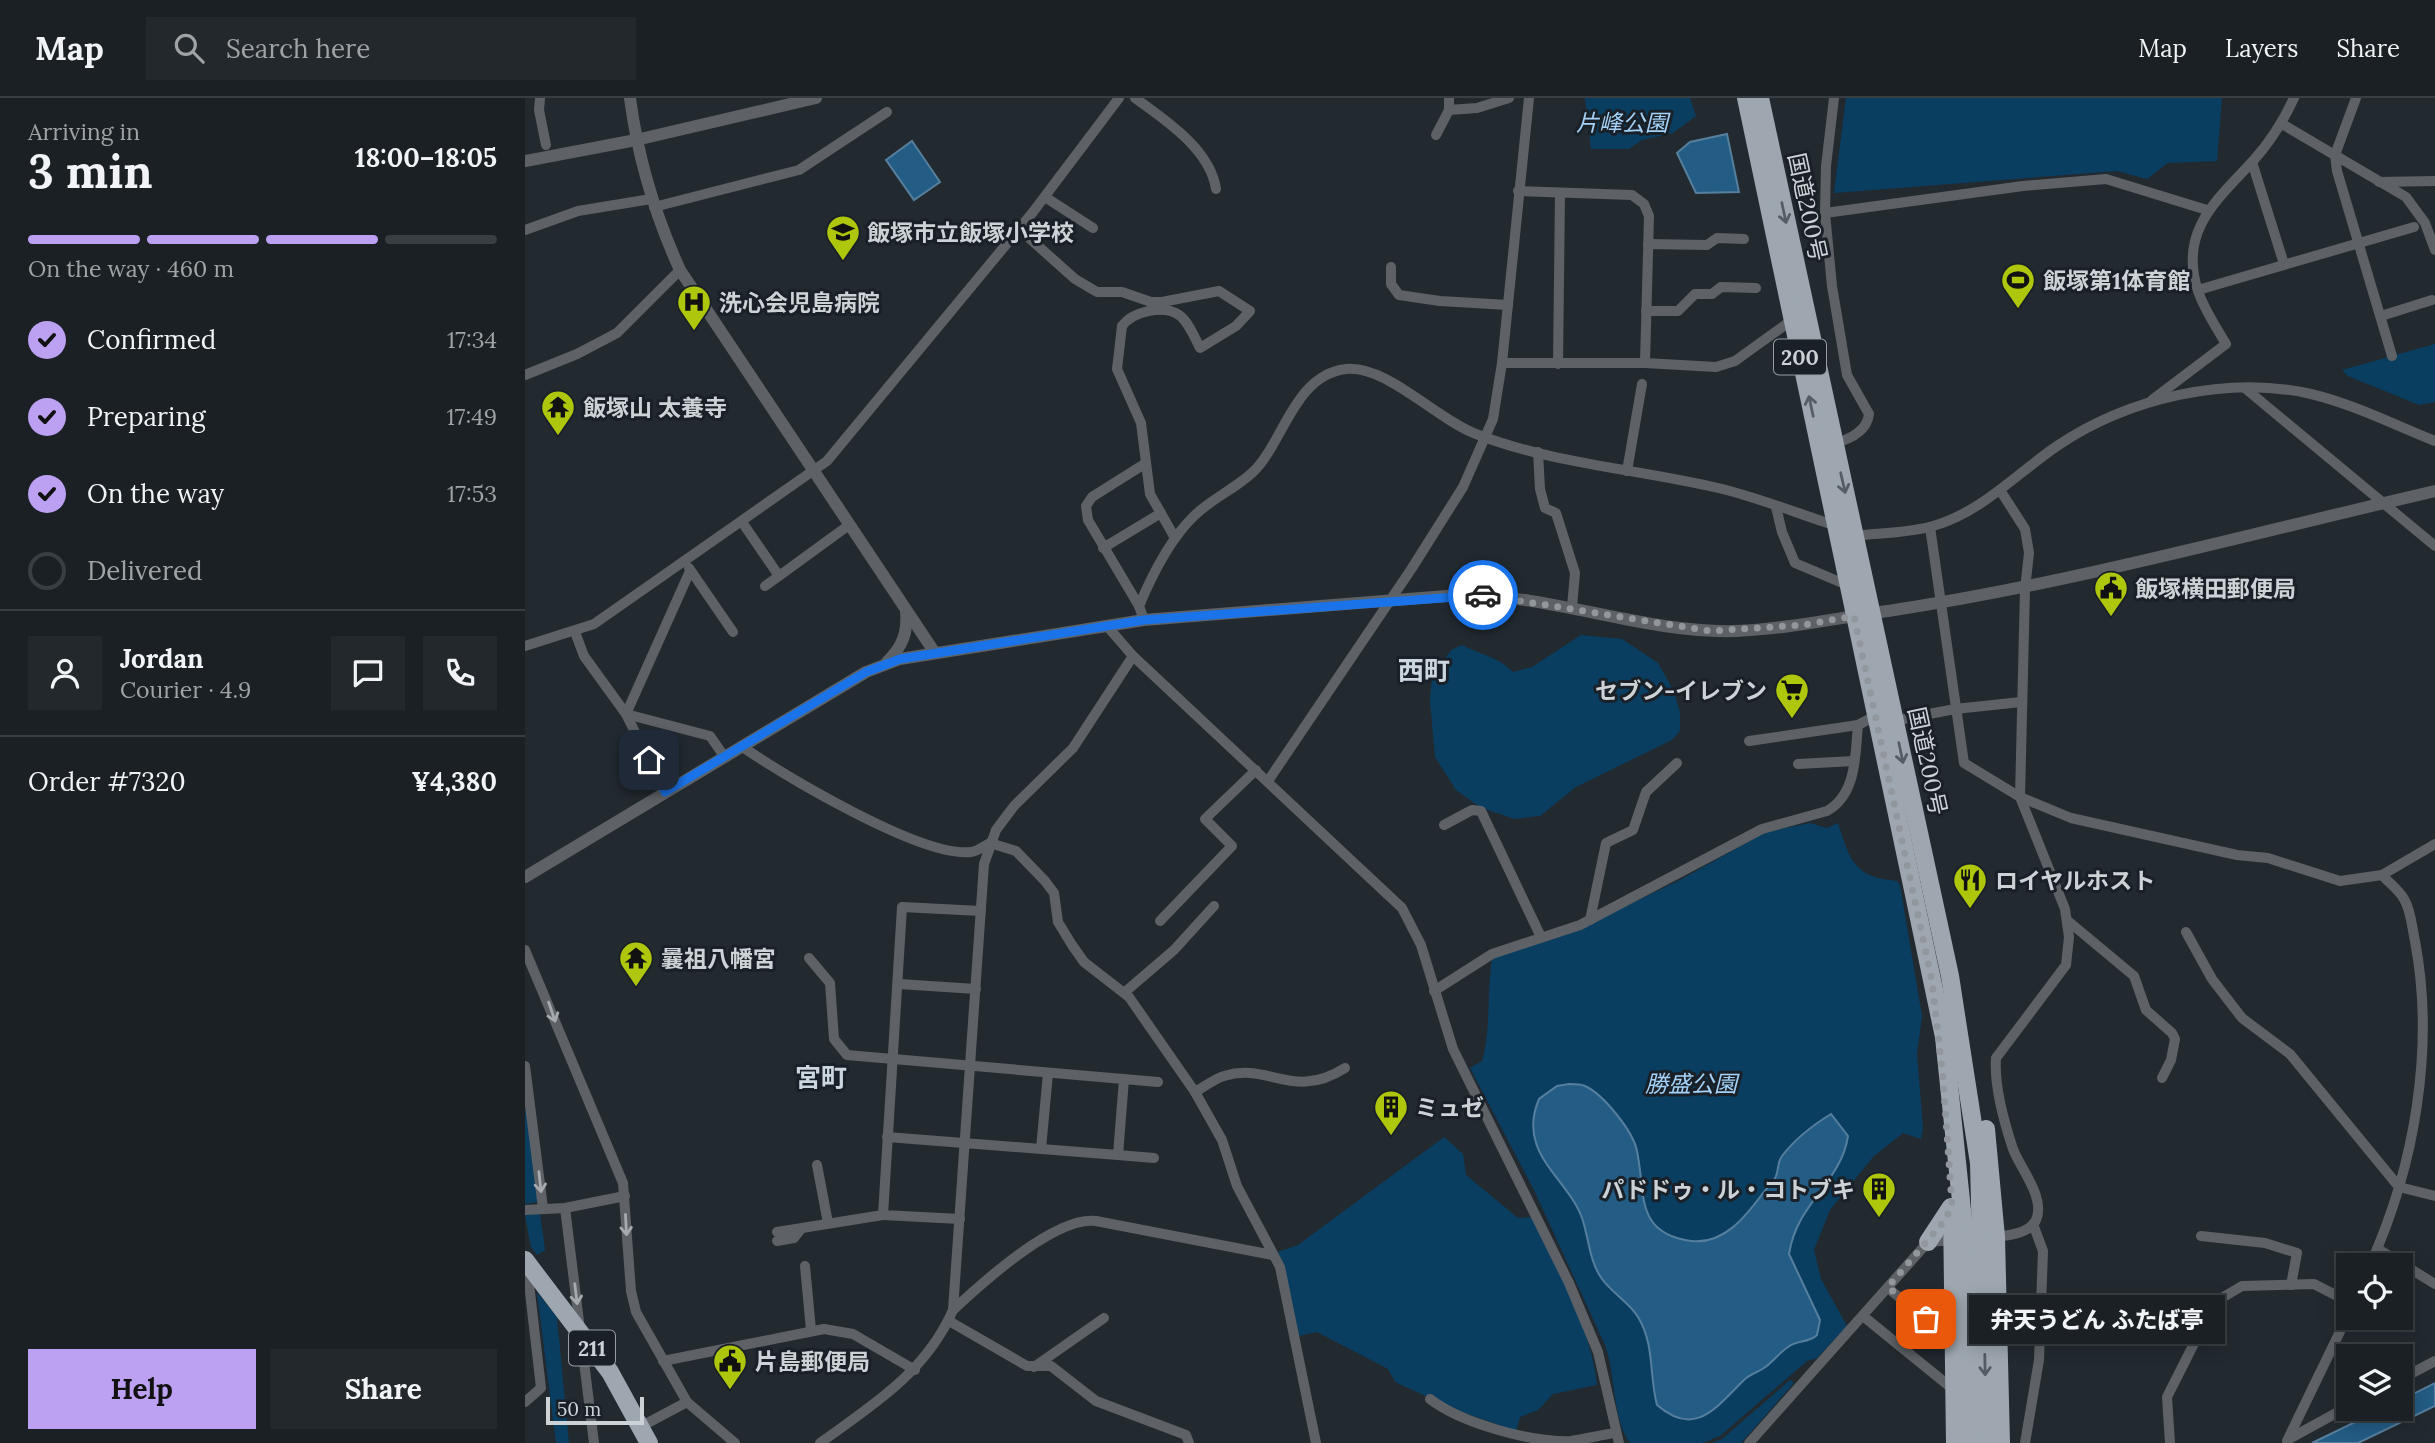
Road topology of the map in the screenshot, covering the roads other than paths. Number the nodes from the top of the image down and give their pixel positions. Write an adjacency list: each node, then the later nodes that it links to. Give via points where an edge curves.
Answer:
1 (540, 98): 18 (street)
2 (631, 98): 17 (street)
3 (815, 98): 17 (street)
4 (1119, 98): 27 (street)
5 (1135, 98): 24 (street, via 1165,119 1209,165)
6 (1509, 98): 13 (street, via 1477,108)
7 (1529, 98): 25 (street)
8 (1746, 98): 48 (highway, 国道200号 / 200)
9 (1760, 98): 59 (highway, 国道200号 / 200, one-way to 59)
10 (1834, 98): 30 (street)
11 (2294, 98): 15 (street)
12 (2356, 98): 19 (street)
13 (1449, 104): 16 (street)
14 (887, 111): 28 (street, via 799,170)
15 (2282, 124): 19 (street); 21 (street)
16 (1436, 135)
17 (636, 140): 20 (street); 28 (street)
18 (546, 145)
19 (2335, 155): 22 (street); 36 (street)
20 (525, 161)
21 (2252, 162): 29 (street); 39 (street)
22 (2379, 181): 23 (street); 38 (street, via 2417,209)
23 (2435, 181)
24 (1216, 189)
25 (1518, 191): 26 (street); 45 (street)
26 (1560, 193): 37 (street, via 1639,198 1649,216); 52 (street)
27 (1045, 197): 32 (street); 33 (street)
28 (653, 203): 34 (street, via 578,211); 41 (street)
29 (2207, 210): 30 (street, via 2106,179); 43 (street, via 2194,249)
30 (1825, 213): 59 (street, via 1847,375 1869,414 1860,432)
31 (2414, 227): 36 (street)
32 (1093, 228)
33 (1019, 229): 61 (street, via 1089,289 1122,292 1151,302 1219,291 1250,311 1236,326 1201,348 1182,318 1170,311 1139,313 1122,327 1117,369 1141,423); 63 (street, via 827,461)
34 (525, 230)
35 (1744, 239): 37 (street, via 1717,238 1707,245)
36 (2358, 242): 39 (street); 47 (street)
37 (1648, 244): 46 (street)
38 (2435, 250)
39 (2284, 264): 43 (street)
40 (1391, 267): 45 (street, via 1391,284 1399,295)
41 (680, 270): 53 (street, via 621,330); 63 (street)
42 (1756, 288): 46 (street, via 1721,287 1712,294 1695,294 1678,311)
43 (2198, 290): 56 (street, via 2226,344)
44 (2432, 300): 47 (street)
45 (1508, 305): 50 (street)
46 (1646, 311): 51 (street)
47 (2381, 316): 49 (street)
48 (1793, 320): 51 (street, via 1735,361 1716,367); 59 (highway, 国道200号 / 200, one-way to 48)
49 (2392, 356)
50 (1502, 363): 52 (street); 57 (street, via 1497,405)
51 (1645, 363): 52 (street)
52 (1558, 364)
53 (525, 375)
54 (1641, 384): 62 (street)
55 (2246, 389): 56 (street); 58 (street, via 2291,390 2328,399); 66 (street)
56 (2149, 402): 64 (street, via 2069,439)
57 (1485, 438): 60 (street); 74 (street, via 1459,428 1366,369 1344,369 1309,389 1252,472 1193,517); 82 (street, via 1463,486)
58 (2435, 442)
59 (1827, 446): 71 (highway, 国道200号 / 200); 73 (highway, 国道200号 / 200, one-way to 73)
60 (1538, 452): 62 (street); 85 (street, via 1545,508 1556,513 1575,573)
61 (1146, 463): 68 (street, via 1147,483); 76 (street, via 1088,501 1088,520)
62 (1627, 471): 67 (street, via 1720,488)
63 (813, 472): 69 (street); 70 (street)
64 (2000, 490): 72 (street, via 1979,506); 81 (street, via 2025,529)
65 (2435, 491): 66 (street)
66 (2383, 503): 75 (street); 81 (street)
67 (1776, 507): 71 (street); 79 (street, via 1795,563)
68 (1161, 513): 74 (street); 76 (street)
69 (742, 522): 77 (street); 78 (street)
70 (849, 525): 78 (street); 86 (street)
71 (1834, 525): 79 (highway, 国道200号 / 200)
72 (1930, 527): 73 (street); 83 (street)
73 (1854, 536): 87 (highway, 国道200号 / 200)
74 (1175, 538): 84 (street)
75 (2435, 546)
76 (1103, 548): 84 (street)
77 (687, 566): 90 (street); 91 (street); 98 (street)
78 (779, 576): 80 (street)
79 (1847, 585): 87 (highway, 国道200号 / 200)
80 (765, 586)
81 (2025, 589): 83 (street); 96 (street)
82 (1390, 600): 85 (street, via 1487,595); 88 (street); 108 (street)
83 (1940, 603): 87 (street); 97 (street)
84 (1139, 606): 88 (street)
85 (1572, 607): 87 (street, via 1710,631 1803,625)
86 (906, 609): 93 (street); 95 (street, via 903,641)
87 (1863, 615): 99 (highway, 国道200号 / 200)
88 (1144, 620): 89 (street)
89 (1107, 625): 93 (street); 94 (street)
90 (575, 632): 92 (street); 98 (street, via 584,656)
91 (733, 632)
92 (525, 646)
93 (935, 653): 95 (street)
94 (1133, 656): 107 (street); 112 (street, via 1073,748 1014,806)
95 (887, 662): 102 (street)
96 (2021, 702): 97 (street); 110 (street)
97 (1955, 709): 99 (street); 110 (street, via 1964,763)
98 (626, 714): 103 (street, via 710,736); 109 (street)
99 (1885, 718): 100 (street); 126 (highway, 国道200号 / 200); 159 (highway, 国道200号 / 200, one-way to 159, via 1950,976 1973,1112)
100 (1858, 725): 101 (street); 104 (street)
101 (1749, 741)
102 (741, 746): 103 (street); 112 (street, via 860,817 901,834 943,849 972,853)
103 (724, 756): 109 (street)
104 (1854, 761): 106 (street); 118 (street, via 1852,778 1837,806 1762,829)
105 (1677, 763): 118 (street, via 1646,792 1633,830 1606,843)
106 (1798, 764)
107 (1256, 771): 108 (street); 119 (street, via 1205,819 1232,846)
108 (1268, 781): 129 (street, via 1402,908 1421,945)
109 (665, 792): 115 (street)
110 (2020, 797): 114 (street, via 2071,818 2268,858 2340,881); 120 (street)
111 (1444, 825): 122 (street, via 1472,810 1481,811)
112 (990, 843): 117 (street, via 983,864); 130 (street, via 1026,859 1054,893 1058,922 1072,946 1084,962)
113 (2435, 844): 114 (street)
114 (2382, 876): 146 (street, via 2405,899 2425,996 2419,1104)
115 (525, 877)
116 (1214, 906): 130 (street, via 1174,950)
117 (981, 911): 127 (street, via 902,907); 128 (street)
118 (1590, 920): 122 (street)
119 (1160, 921)
120 (2068, 921): 136 (street, via 2134,976 2146,1010 2172,1033 2171,1059); 156 (street, via 2066,965 1996,1058 2013,1148 2037,1202)
121 (2186, 932): 146 (street, via 2212,979 2242,1018 2290,1054)
122 (1541, 937): 129 (street, via 1492,954)
123 (525, 950): 125 (street)
124 (809, 958): 131 (street, via 831,983 832,1031 838,1048 847,1055)
125 (529, 967): 147 (street, one-way to 147, via 607,1139)
126 (1932, 981): 149 (highway); 159 (highway, 国道200号 / 200)
127 (899, 984): 128 (street); 131 (street)
128 (976, 989): 133 (street)
129 (1434, 990): 188 (street, via 1453,1049 1569,1283 1598,1352)
130 (1125, 992): 139 (street)
131 (894, 1060): 133 (street); 140 (street)
132 (525, 1066): 150 (street, one-way to 150)
133 (970, 1067): 135 (street); 141 (street)
134 (1345, 1068): 139 (street, via 1309,1084 1253,1074 1224,1076)
135 (1048, 1073): 137 (street); 142 (street)
136 (2162, 1078)
137 (1124, 1079): 138 (street); 143 (street)
138 (1158, 1082)
139 (1195, 1093): 163 (street, via 1223,1140 1237,1186)
140 (887, 1137): 141 (street); 153 (street)
141 (965, 1143): 142 (street); 154 (street)
142 (1041, 1149): 143 (street)
143 (1118, 1155): 144 (street)
144 (1154, 1158)
145 (817, 1165): 155 (street)
146 (2399, 1187): 148 (street); 161 (street)
147 (625, 1196): 151 (street); 177 (street, one-way to 177, via 631,1291 636,1312)
148 (2435, 1196)
149 (1952, 1205): 159 (highway); 160 (highway)
150 (543, 1208): 151 (street); 152 (street)
151 (565, 1208): 175 (street, one-way to 175)
152 (525, 1210)
153 (883, 1215): 154 (street); 155 (street)
154 (960, 1219): 170 (street)
155 (828, 1223): 157 (street)
156 (2033, 1224): 159 (street, via 2022,1231); 200 (street, via 2043,1251 2039,1360)
157 (777, 1236)
158 (2201, 1236): 167 (street, via 2266,1242 2297,1253)
159 (1974, 1239): 160 (street); 176 (highway); 197 (highway, 国道200号 / 200); 198 (highway, 国道200号 / 200, one-way to 198); 199 (highway)
160 (1928, 1242): 168 (street)
161 (2378, 1249): 162 (street); 166 (street)
162 (2376, 1253)
163 (1273, 1255): 170 (street, via 1081,1221 983,1282); 194 (street)
164 (526, 1260): 175 (highway, 211); 184 (street, via 541,1388)
165 (805, 1266): 173 (street)
166 (2435, 1284)
167 (2291, 1285): 169 (street, via 2313,1284); 201 (street, via 2242,1286 2215,1302 2167,1397)
168 (1888, 1287): 171 (street); 176 (street)
169 (2336, 1296)
170 (951, 1315): 179 (street); 180 (street)
171 (1863, 1317): 182 (street); 195 (street)
172 (1104, 1318): 179 (street)
173 (811, 1330): 177 (street); 180 (street, via 853,1334)
174 (2341, 1330): 189 (street)
175 (580, 1332): 187 (highway, 211, via 610,1372); 190 (street)
176 (1952, 1342): 182 (highway)
177 (663, 1361): 185 (street)
178 (2435, 1361): 181 (street)
179 (1034, 1367): 193 (street, via 1051,1366 1096,1401 1186,1435)
180 (915, 1370): 192 (street)
181 (2413, 1373)
182 (1954, 1390): 196 (highway)
183 (1430, 1399): 188 (street, via 1442,1408 1515,1434 1571,1441)
184 (525, 1402)
185 (687, 1402): 187 (street); 191 (street)
186 (2336, 1413): 189 (street)
187 (642, 1438)
188 (1617, 1438)
189 (2285, 1442)
190 (594, 1443)
191 (734, 1443)
192 (820, 1443)
193 (1189, 1443)
194 (1315, 1443)
195 (1749, 1443)
196 (1955, 1443)
197 (1971, 1443)
198 (1986, 1443)
199 (2001, 1443)
200 (2025, 1443)
201 (2170, 1443)

